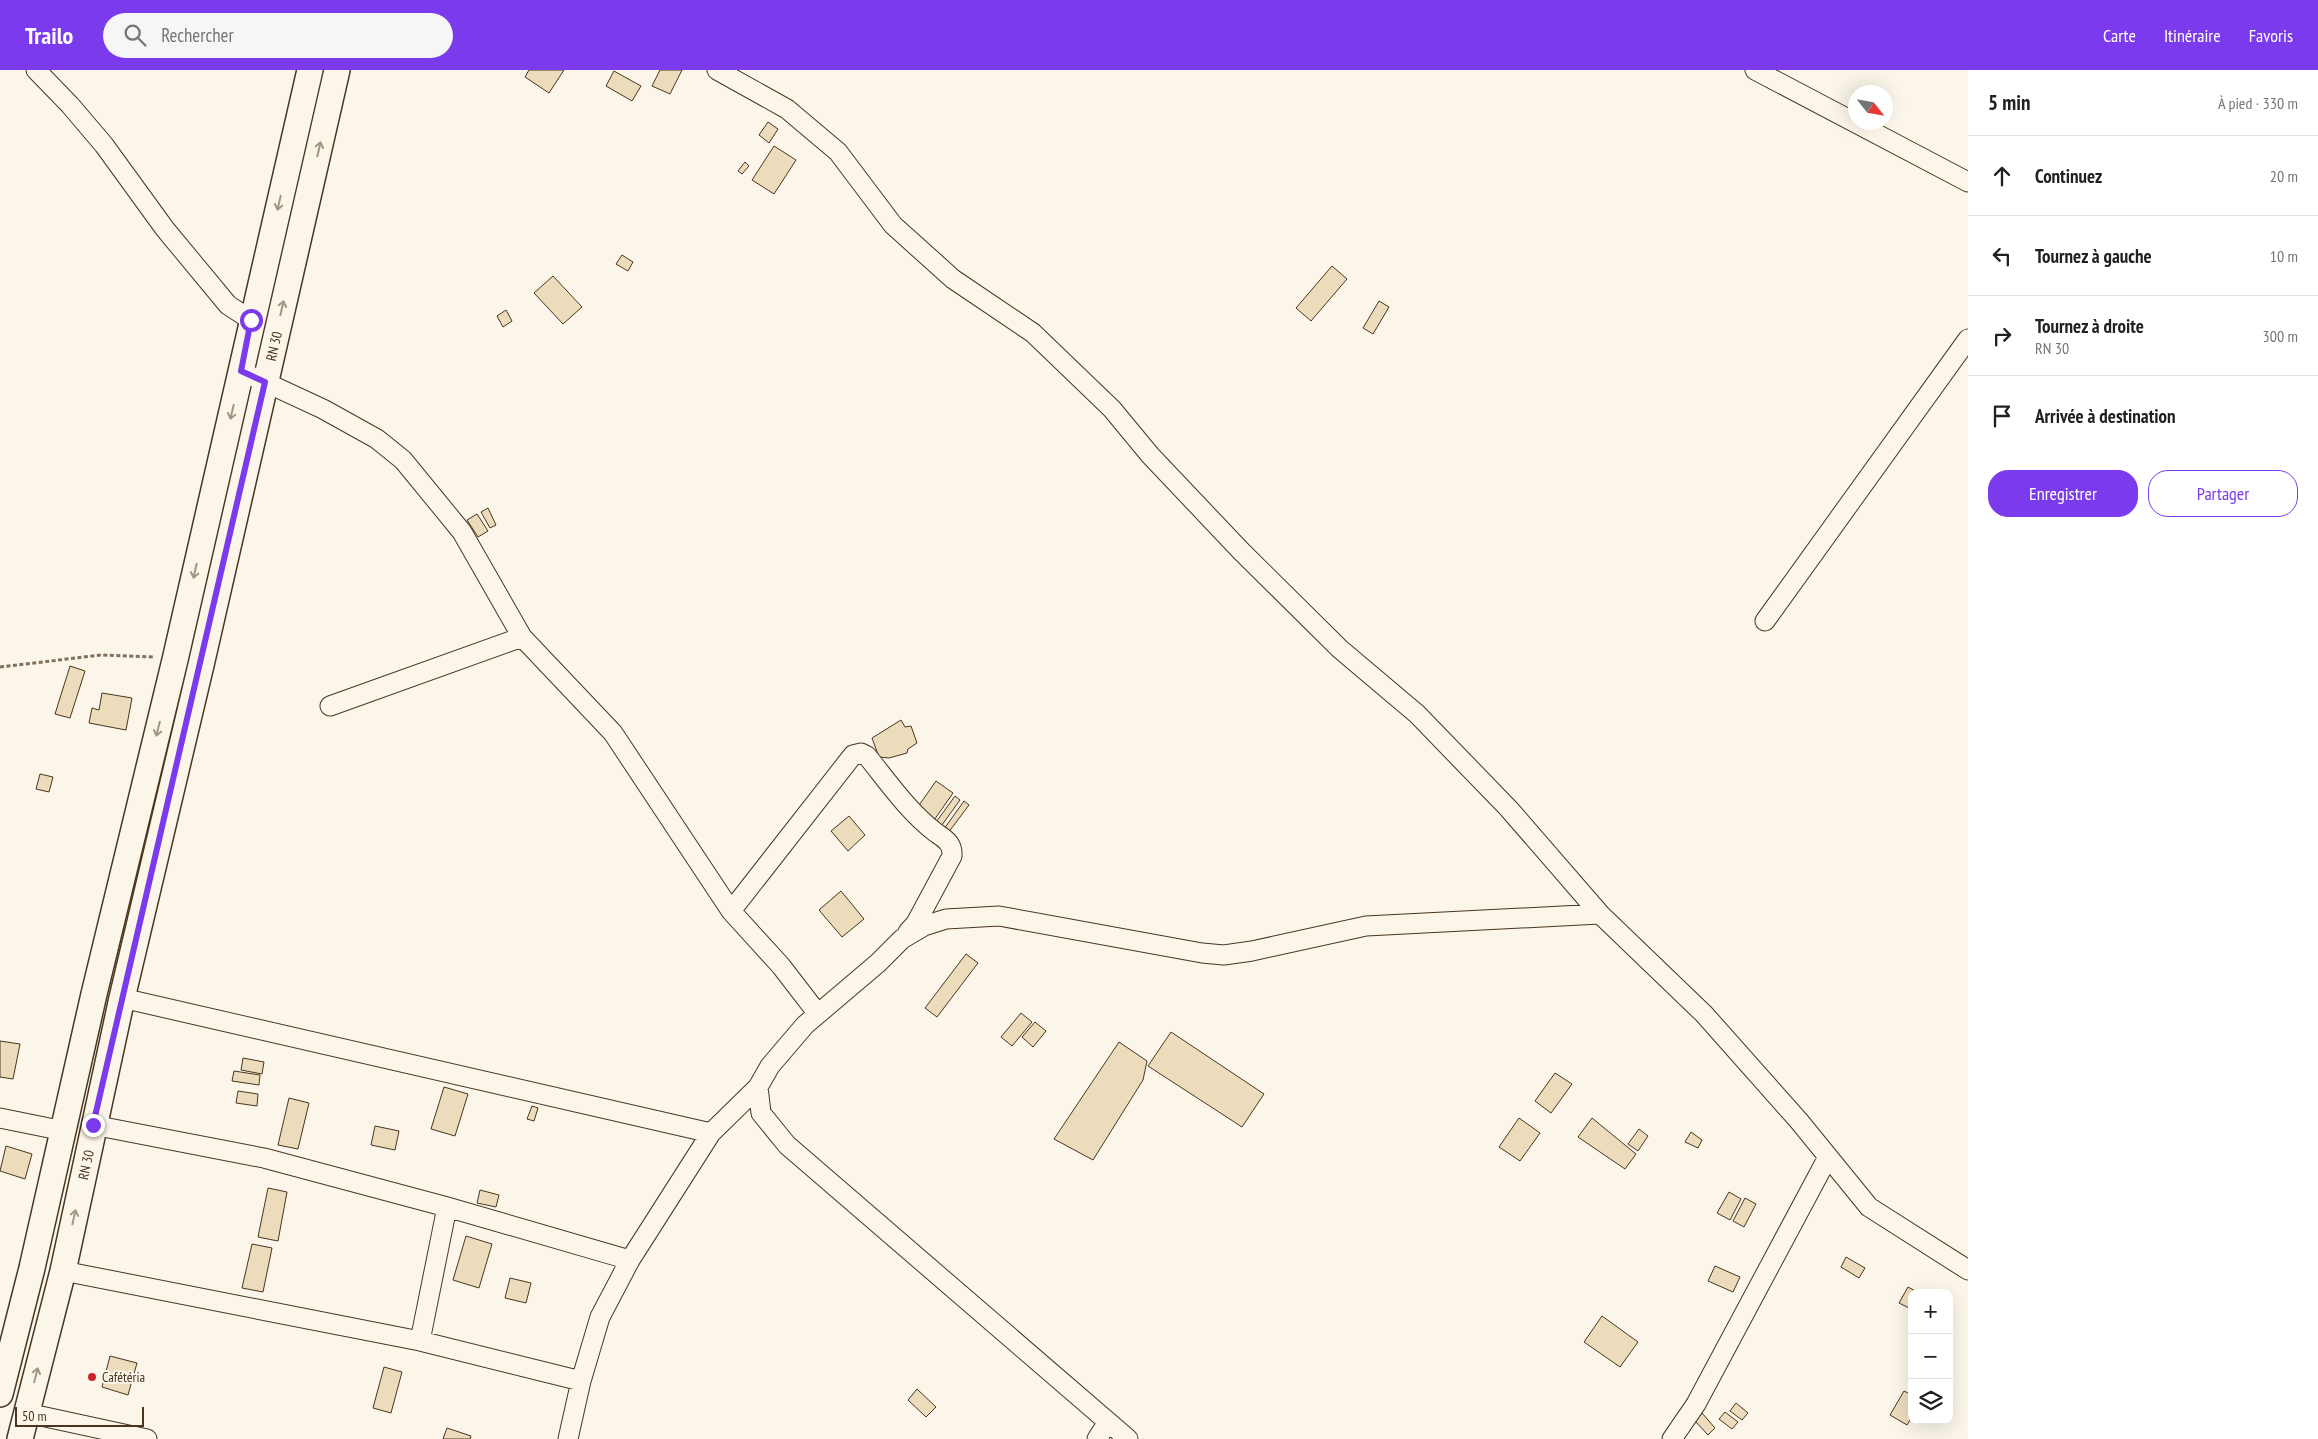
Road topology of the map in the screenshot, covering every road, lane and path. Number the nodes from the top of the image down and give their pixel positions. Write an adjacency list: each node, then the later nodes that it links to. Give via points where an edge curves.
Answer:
1 (36, 70): 7 (street, via 104,146 165,229 228,306)
2 (310, 70): 7 (main road, RN 30, one-way to 7)
3 (337, 70): 10 (main road, RN 30 / RN 30, one-way to 3)
4 (717, 70): 17 (street, via 787,108 838,152 893,225 953,279 1033,334 1112,409 1150,456 1241,552 1340,649 1417,714 1509,809)
5 (1755, 70): 6 (street)
6 (1968, 182)
7 (251, 320): 9 (main road, RN 30)
8 (1968, 340): 11 (street)
9 (241, 371): 10 (street); 13 (main road, RN 30, one-way to 13)
10 (265, 382): 12 (street, via 369,435 403,460 462,532); 19 (main road, RN 30 / RN 30)
11 (1765, 621)
12 (522, 637): 15 (street); 16 (street, via 613,733)
13 (175, 660): 14 (path, via 101,655); 24 (main road, RN 30, one-way to 24)
14 (0, 667)
15 (330, 706)
16 (731, 911): 18 (street, via 853,755 861,753 867,756 904,803 952,848 952,856 916,923); 20 (street, via 781,966)
17 (1600, 914): 18 (street, via 1366,926 1224,954 1202,953 999,916 946,919 924,926); 26 (street, via 1704,1014)
18 (902, 939): 20 (street)
19 (122, 998): 23 (main road, RN 30 / RN 30); 25 (street)
20 (818, 1014): 21 (street, via 770,1066)
21 (758, 1087): 25 (street); 35 (street, via 761,1113 787,1145)
22 (0, 1118): 24 (street)
23 (93, 1125): 27 (street, via 264,1158); 30 (main road, RN 30 / RN 30, one-way to 23)
24 (64, 1131): 33 (main road, RN 30)
25 (711, 1133): 28 (street)
26 (1828, 1157): 29 (street, via 1868,1207); 41 (street, via 1696,1404)
27 (447, 1207): 28 (street); 31 (street)
28 (630, 1260): 32 (street, via 600,1317)
29 (1968, 1270)
30 (63, 1271): 31 (street); 34 (main road, RN 30 / RN 30, one-way to 30)
31 (420, 1340): 32 (street)
32 (581, 1381): 38 (street)
33 (0, 1394)
34 (26, 1413): 36 (main road, RN 30 / RN 30); 37 (street)
35 (1108, 1422): 39 (street); 40 (street)
36 (20, 1439)
37 (147, 1439)
38 (568, 1439)
39 (1097, 1439)
40 (1128, 1439)
41 (1672, 1439)

